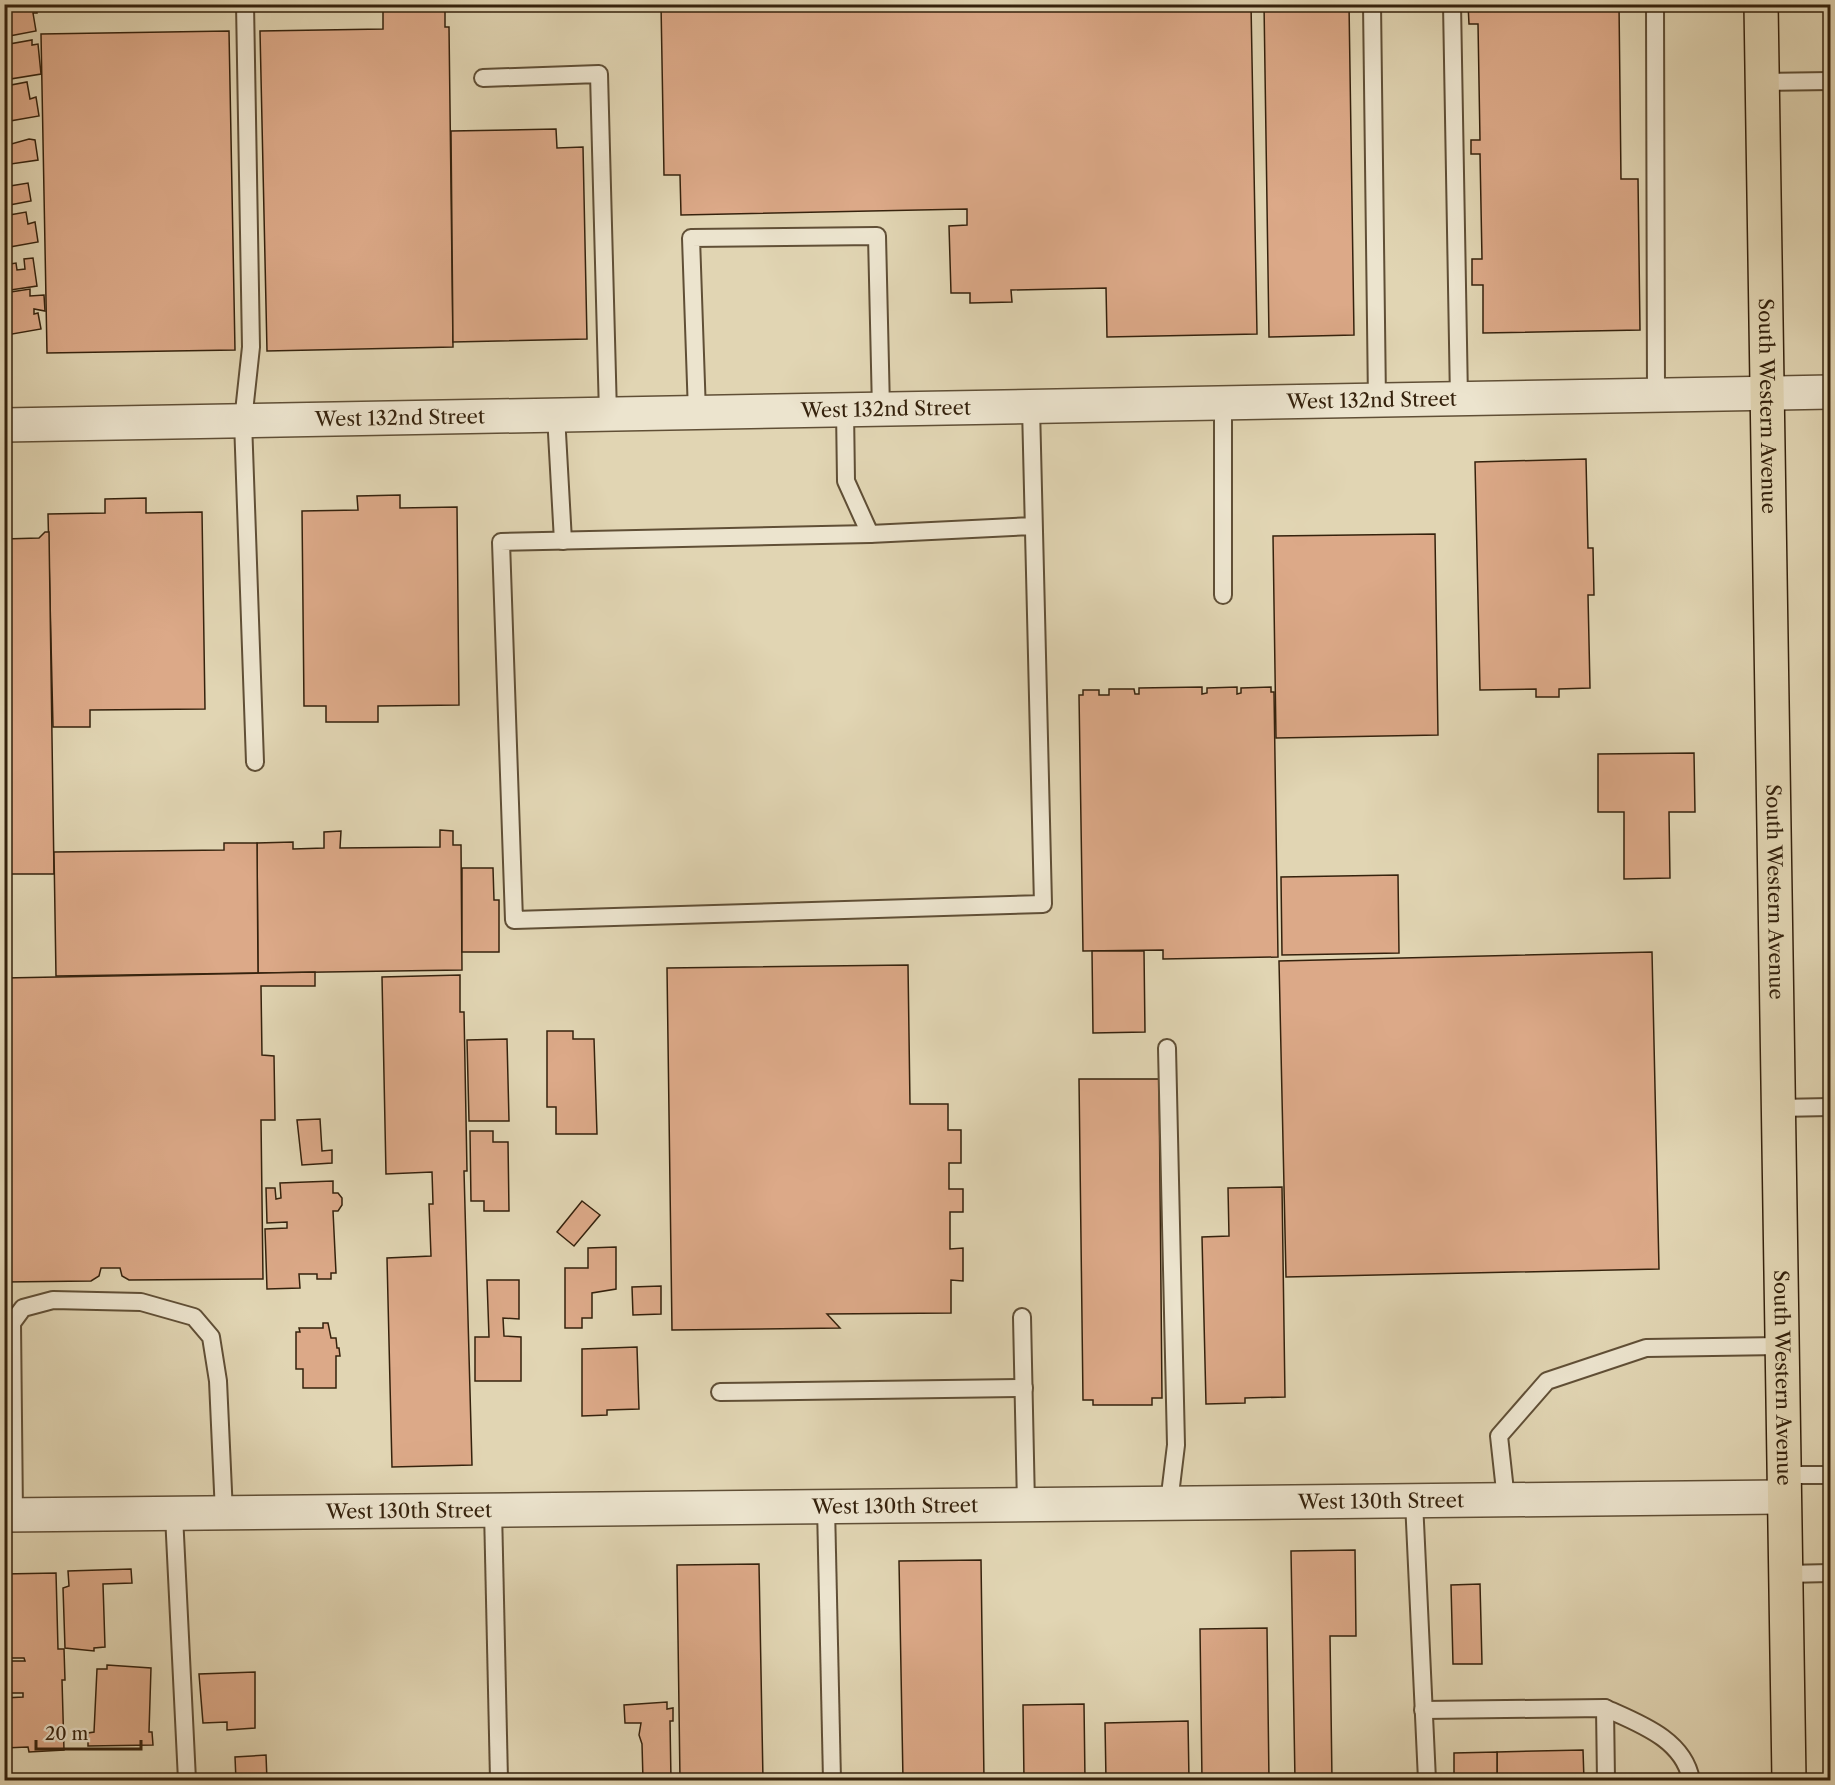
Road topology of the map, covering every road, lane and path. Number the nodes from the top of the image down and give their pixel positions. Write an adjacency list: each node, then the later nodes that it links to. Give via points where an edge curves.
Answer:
1 (245, 4): 21 (lane, via 251,347)
2 (1372, 4): 13 (lane)
3 (1452, 4): 12 (lane)
4 (1655, 4): 11 (lane)
5 (1761, 4): 8 (main road, South Western Avenue)
6 (483, 78): 19 (lane, via 599,74)
7 (1830, 81): 8 (lane)
8 (1762, 82): 10 (main road, South Western Avenue)
9 (1830, 392): 10 (street, West 132nd Street)
10 (1767, 394): 11 (street, West 132nd Street); 30 (main road, South Western Avenue)
11 (1656, 396): 12 (street, West 132nd Street)
12 (1459, 399): 13 (street, West 132nd Street)
13 (1377, 401): 14 (street, West 132nd Street)
14 (1223, 404): 15 (street, West 132nd Street); 26 (lane)
15 (1031, 407): 16 (street, West 132nd Street); 23 (lane)
16 (881, 409): 17 (street, West 132nd Street); 18 (lane, via 877,236 691,238)
17 (845, 410): 18 (street, West 132nd Street); 24 (lane, via 846,481)
18 (697, 413): 19 (street, West 132nd Street)
19 (608, 414): 20 (street, West 132nd Street)
20 (556, 415): 21 (street, West 132nd Street); 25 (lane)
21 (243, 421): 22 (street, West 132nd Street); 27 (lane)
22 (4, 425)
23 (1032, 526): 24 (lane); 25 (lane, via 1042,904 514,920 501,542)
24 (870, 534): 25 (lane)
25 (563, 541)
26 (1223, 595)
27 (255, 762)
28 (1167, 1048): 39 (lane, via 1176,1445)
29 (1830, 1107): 30 (lane)
30 (1778, 1108): 32 (main road, South Western Avenue)
31 (1022, 1317): 33 (lane)
32 (1782, 1346): 36 (main road, South Western Avenue); 37 (lane, via 1646,1348 1547,1381 1499,1436)
33 (1024, 1388): 34 (lane); 40 (lane)
34 (720, 1392)
35 (1830, 1475): 36 (lane)
36 (1784, 1486): 37 (street, West 130th Street); 47 (main road, South Western Avenue)
37 (1506, 1500): 38 (street, West 130th Street)
38 (1414, 1501): 39 (street, West 130th Street); 49 (lane)
39 (1169, 1503): 40 (street, West 130th Street)
40 (1026, 1505): 41 (street, West 130th Street)
41 (826, 1507): 42 (street, West 130th Street); 52 (lane)
42 (493, 1510): 43 (street, West 130th Street); 51 (lane)
43 (224, 1513): 44 (lane, via 218,1381 211,1337 194,1317 141,1302 52,1300 23,1308 12,1323); 45 (street, West 130th Street)
44 (9, 1515): 45 (street, West 130th Street)
45 (174, 1515): 50 (lane)
46 (1830, 1573): 47 (lane)
47 (1786, 1574): 56 (main road, South Western Avenue)
48 (1605, 1708): 49 (lane); 54 (lane); 55 (lane, via 1658,1732 1689,1768)
49 (1423, 1710): 53 (lane)
50 (187, 1780)
51 (499, 1780)
52 (832, 1780)
53 (1426, 1780)
54 (1606, 1780)
55 (1691, 1780)
56 (1789, 1780)

